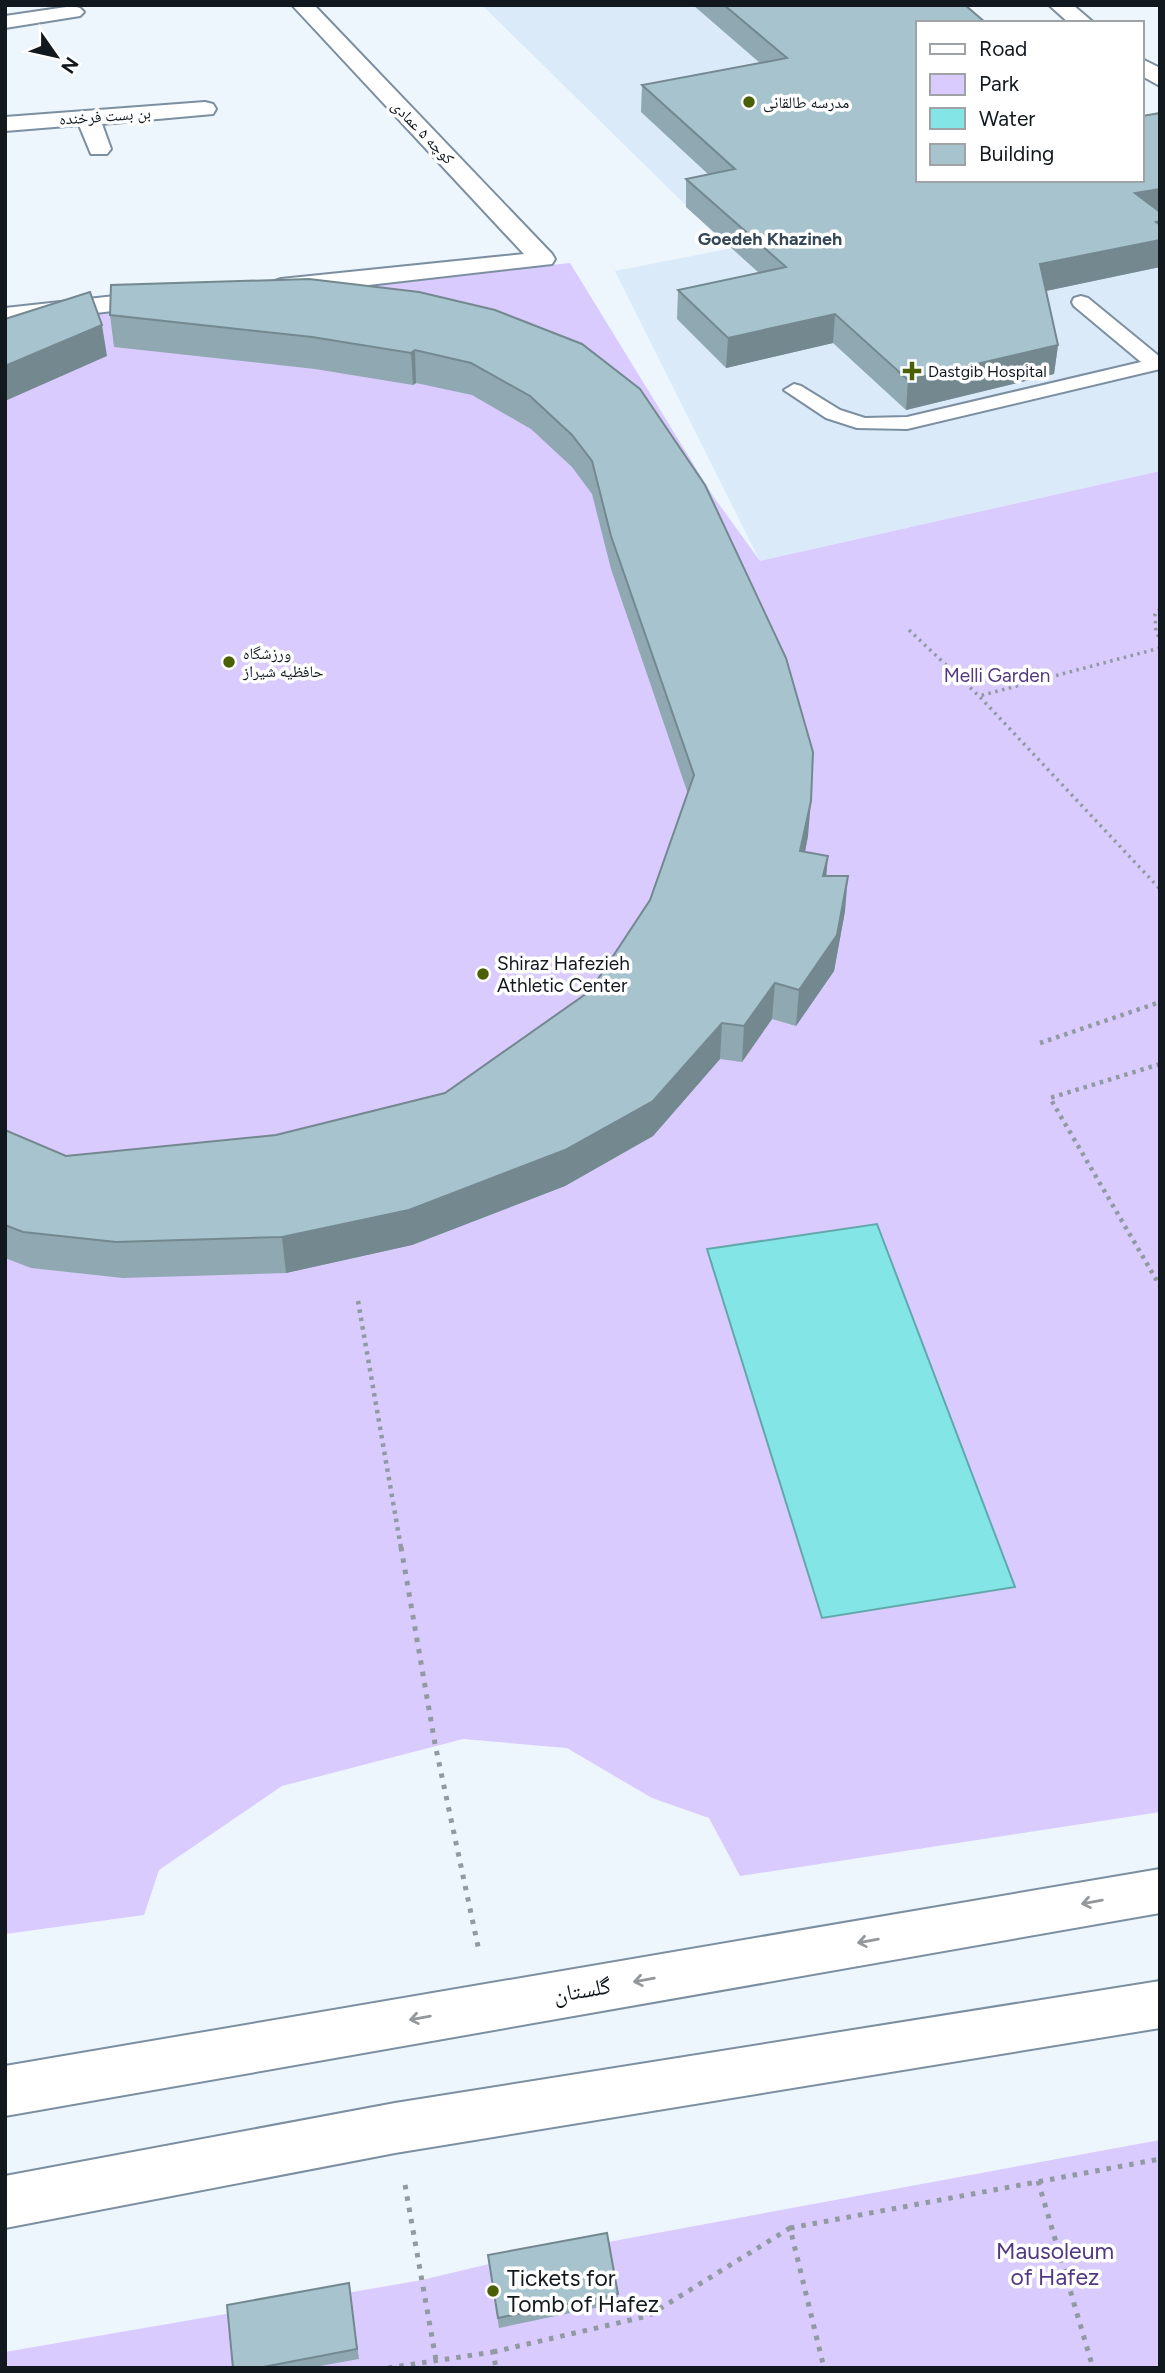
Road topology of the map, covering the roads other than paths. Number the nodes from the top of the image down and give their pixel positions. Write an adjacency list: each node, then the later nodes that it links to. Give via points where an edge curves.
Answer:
1 (302, 5): 12 (street, کوچه ۵ عمادی, via 543,259)
2 (1059, 5): 4 (street)
3 (72, 12): 5 (street)
4 (1080, 21)
5 (5, 22)
6 (1144, 67): 7 (street)
7 (1160, 79)
8 (205, 109): 9 (street, بن بست فرخنده)
9 (88, 117): 10 (street, بن بست فرخنده); 11 (street)
10 (5, 124)
11 (99, 149)
12 (253, 290)
13 (184, 297): 15 (street)
14 (1081, 302): 16 (lane)
15 (5, 316)
16 (1158, 364): 17 (lane, via 906,423 864,424 833,414)
17 (794, 390)
18 (1160, 1891): 20 (street, گلستان, one-way to 20)
19 (1160, 2004): 21 (street, via 395,2128)
20 (5, 2091)
21 (5, 2202)

